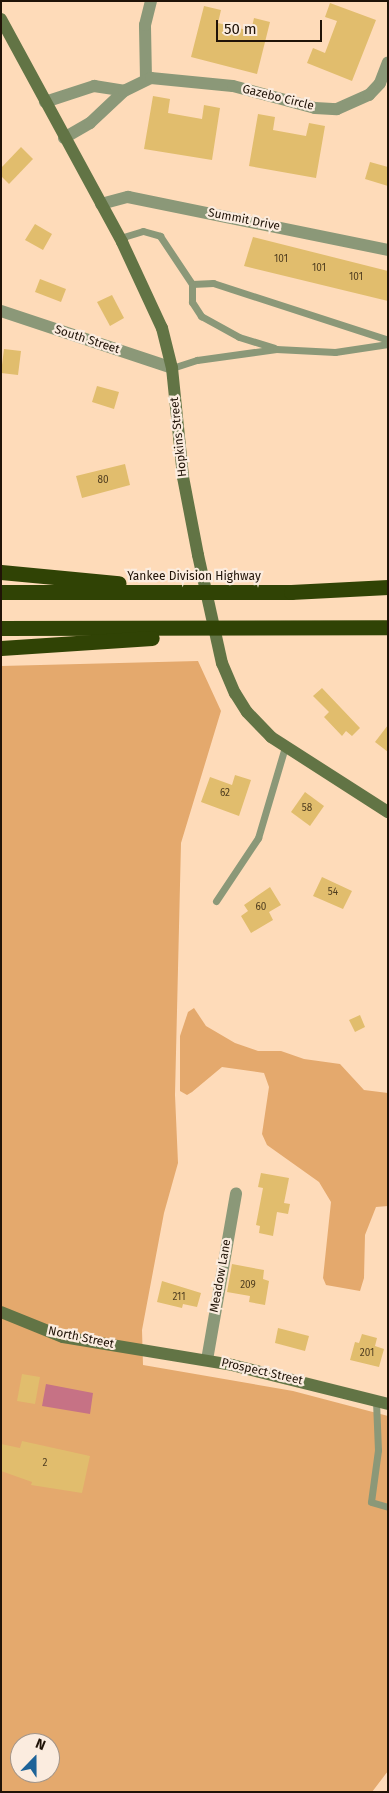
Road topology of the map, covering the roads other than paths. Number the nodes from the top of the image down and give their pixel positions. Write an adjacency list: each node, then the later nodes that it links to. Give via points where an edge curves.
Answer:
1 (151, 1): 4 (street, via 145,26)
2 (1, 19): 6 (main road, Hopkins Street)
3 (388, 62): 4 (street, Gazebo Circle, via 380,83 369,95 337,109 315,108 233,86)
4 (146, 79): 5 (street, Gazebo Circle)
5 (124, 91): 6 (street, via 94,86); 7 (street, Gazebo Circle, via 90,123)
6 (45, 102): 7 (main road, Hopkins Street)
7 (64, 138): 8 (main road, Hopkins Street)
8 (100, 204): 9 (main road, Hopkins Street); 10 (street, Summit Drive, via 128,198)
9 (120, 238): 11 (lane, via 143,232 160,236); 15 (main road, Hopkins Street, via 154,308)
10 (388, 250)
11 (192, 284): 13 (lane, via 213,283); 14 (lane, via 192,302 201,316 239,337)
12 (1, 311): 15 (street, South Street)
13 (388, 342): 14 (lane, via 335,352)
14 (276, 349): 15 (lane, via 197,360)
15 (172, 368): 24 (main road, Hopkins Street, via 183,477 222,663 247,712)
16 (1, 572): 19 (highway, via 46,579)
17 (388, 587): 19 (highway, Yankee Division Highway)
18 (1, 592): 19 (highway, Yankee Division Highway)
19 (264, 592)
20 (388, 626): 22 (highway)
21 (1, 628): 22 (highway)
22 (282, 629): 23 (highway)
23 (1, 648)
24 (285, 748): 25 (main road, Hopkins Street); 26 (lane, via 258,838)
25 (388, 812)
26 (216, 900)
27 (236, 1193): 30 (street, Meadow Lane)
28 (1, 1312): 29 (main road, North Street, via 63,1337)
29 (135, 1348): 30 (main road, Prospect Street)
30 (207, 1360): 31 (main road, Prospect Street)
31 (382, 1402): 32 (lane, via 371,1502)
32 (388, 1506)

